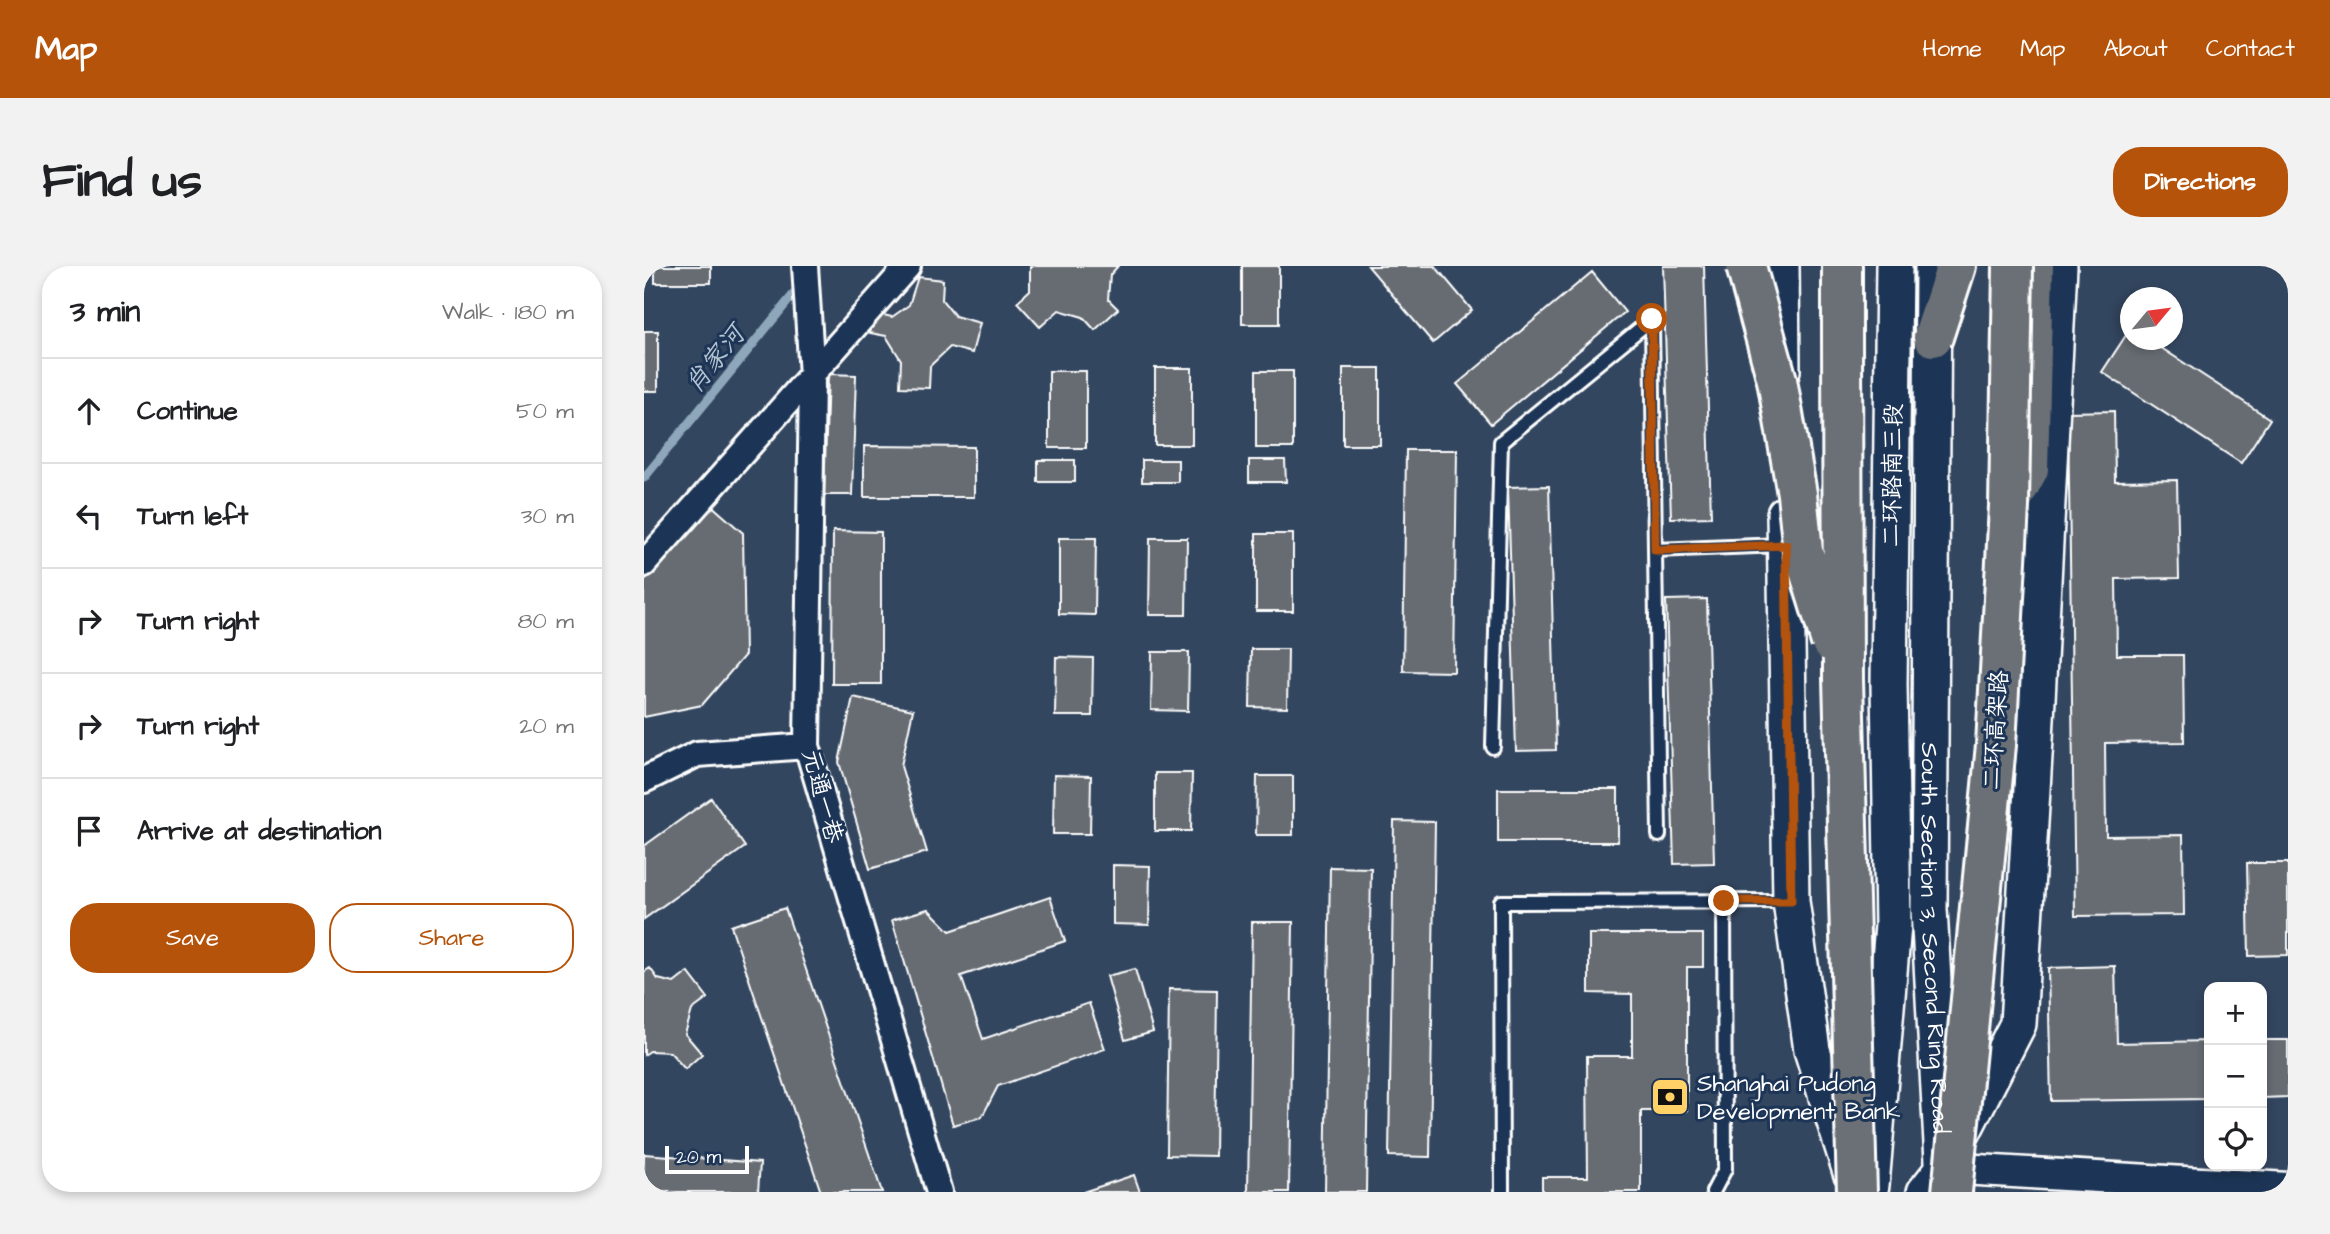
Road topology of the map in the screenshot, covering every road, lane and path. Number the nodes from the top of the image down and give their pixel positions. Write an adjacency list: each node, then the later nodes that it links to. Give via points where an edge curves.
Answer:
1 (805, 266): 13 (street, 元通一巷)
2 (908, 266): 13 (street)
3 (1746, 266): 18 (main road, bridge, via 1777,380 1803,551)
4 (1781, 266): 15 (main road)
5 (1842, 266): 18 (main road, bridge)
6 (1894, 266): 20 (main road, 二环路南三段)
7 (1933, 266): 12 (main road, 二环路南三段)
8 (1956, 266): 12 (main road)
9 (2013, 266): 14 (main road, 二环高架路, bridge)
10 (2034, 266): 14 (main road, via 2029,469)
11 (2059, 266): 27 (main road, via 2018,1024)
12 (1933, 337): 19 (main road, 二环路南三段)
13 (812, 376): 17 (street); 21 (street, 元通一巷)
14 (2009, 506): 27 (main road, 二环高架路, bridge, via 1996,745)
15 (1786, 545): 16 (lane); 26 (main road)
16 (1655, 550): 22 (lane, via 1652,319 1501,442); 24 (lane)
17 (644, 564)
18 (1843, 679): 32 (main road, bridge)
19 (1930, 683): 27 (main road, South Section 3, Second Ring Road, via 1929,909)
20 (1889, 684): 33 (main road, South Section 3, Second Ring Road, via 1893,925)
21 (807, 746): 23 (street, via 697,754); 29 (street, 元通一巷)
22 (1493, 747)
23 (644, 780)
24 (1659, 835)
25 (1724, 901): 26 (lane); 30 (lane, via 1501,902); 31 (lane, via 1725,1169)
26 (1791, 901): 32 (main road, via 1812,1050)
27 (1941, 1186): 28 (street); 34 (main road)
28 (2288, 1188)
29 (939, 1192)
30 (1502, 1192)
31 (1713, 1192)
32 (1857, 1192)
33 (1870, 1192)
34 (1912, 1192)

